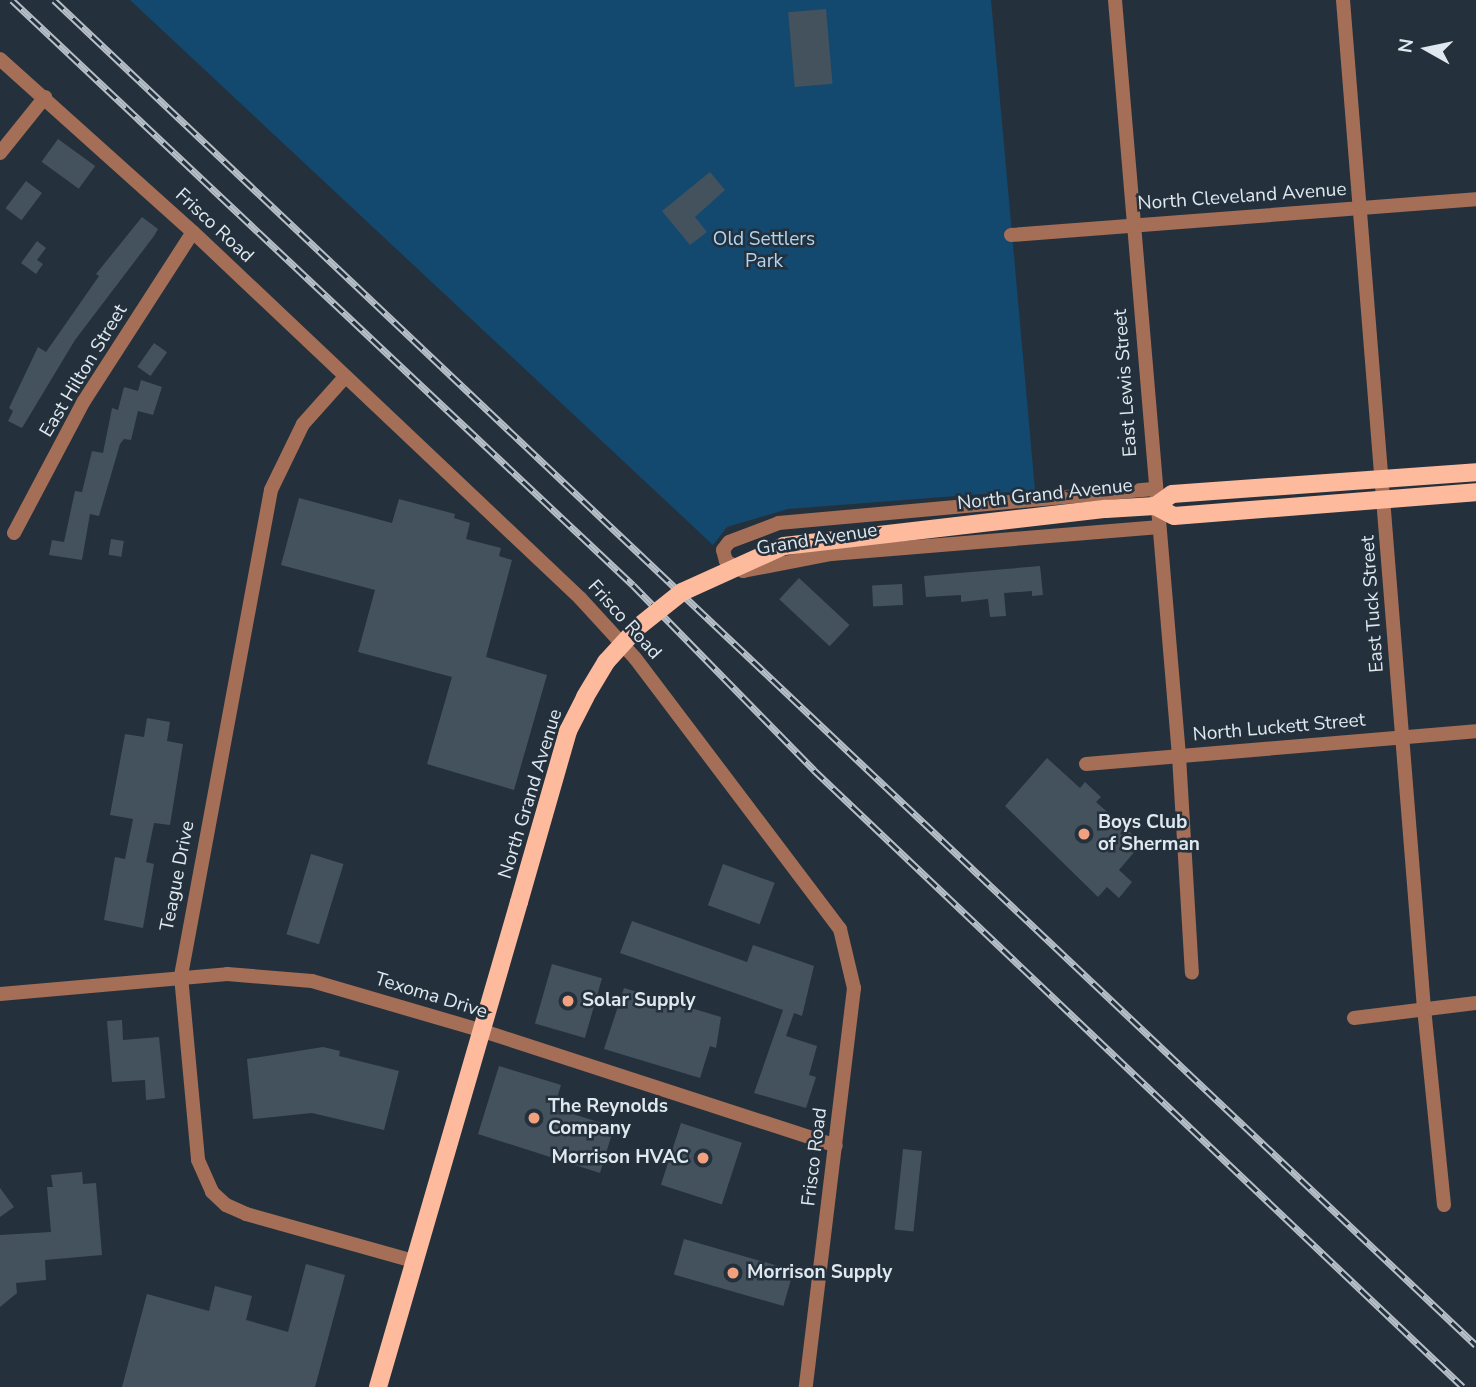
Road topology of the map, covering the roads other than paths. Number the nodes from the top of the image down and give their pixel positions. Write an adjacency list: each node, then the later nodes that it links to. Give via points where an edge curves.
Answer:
1 (1115, 0): 8 (street, East Lewis Street)
2 (1343, 0): 7 (street, East Tuck Street)
3 (0, 59): 4 (street, Frisco Road)
4 (45, 97): 5 (street); 9 (street, Frisco Road)
5 (0, 153)
6 (1476, 199): 7 (street, North Cleveland Avenue)
7 (1360, 209): 8 (street, North Cleveland Avenue); 13 (street, East Tuck Street)
8 (1133, 224): 10 (street, North Cleveland Avenue); 15 (street, East Lewis Street)
9 (194, 232): 11 (street, Frisco Road); 18 (street, East Hilton Street, via 84,401)
10 (1012, 235)
11 (345, 377): 24 (street, Teague Drive, via 303,424 271,490); 30 (street, Frisco Road, via 580,598 635,658 840,929 854,988)
12 (1476, 472): 13 (main road, North Grand Avenue)
13 (1382, 480): 15 (main road, North Grand Avenue); 16 (street, East Tuck Street)
14 (1476, 492): 16 (main road, North Grand Avenue)
15 (1154, 497): 16 (main road, North Grand Avenue, via 1174,516); 17 (street, East Lewis Street); 17 (street, Grand Avenue, via 779,523 729,542 723,550 726,561 743,571 831,554); 29 (main road, North Grand Avenue, bridge, via 1106,509 784,546 682,592 630,635 606,662 568,731)
16 (1385, 499): 20 (street, East Tuck Street)
17 (1157, 527): 21 (street, East Lewis Street)
18 (14, 533)
19 (1476, 731): 20 (street, North Luckett Street)
20 (1403, 737): 21 (street, North Luckett Street); 27 (street, East Tuck Street)
21 (1179, 756): 22 (street, North Luckett Street); 23 (street, East Lewis Street)
22 (1086, 764)
23 (1192, 973)
24 (181, 976): 25 (street, Texoma Drive); 29 (street, Texoma Drive, via 227,974 312,982); 32 (street, Teague Drive, via 198,1160 212,1192 246,1214)
25 (0, 994)
26 (1476, 1003): 27 (street)
27 (1424, 1009): 28 (street); 31 (street, East Tuck Street)
28 (1354, 1018)
29 (480, 1030): 30 (street, Texoma Drive); 32 (main road, North Grand Avenue)
30 (836, 1146): 34 (street, Frisco Road)
31 (1444, 1205)
32 (413, 1261): 33 (main road, North Grand Avenue)
33 (378, 1387)
34 (806, 1387)

